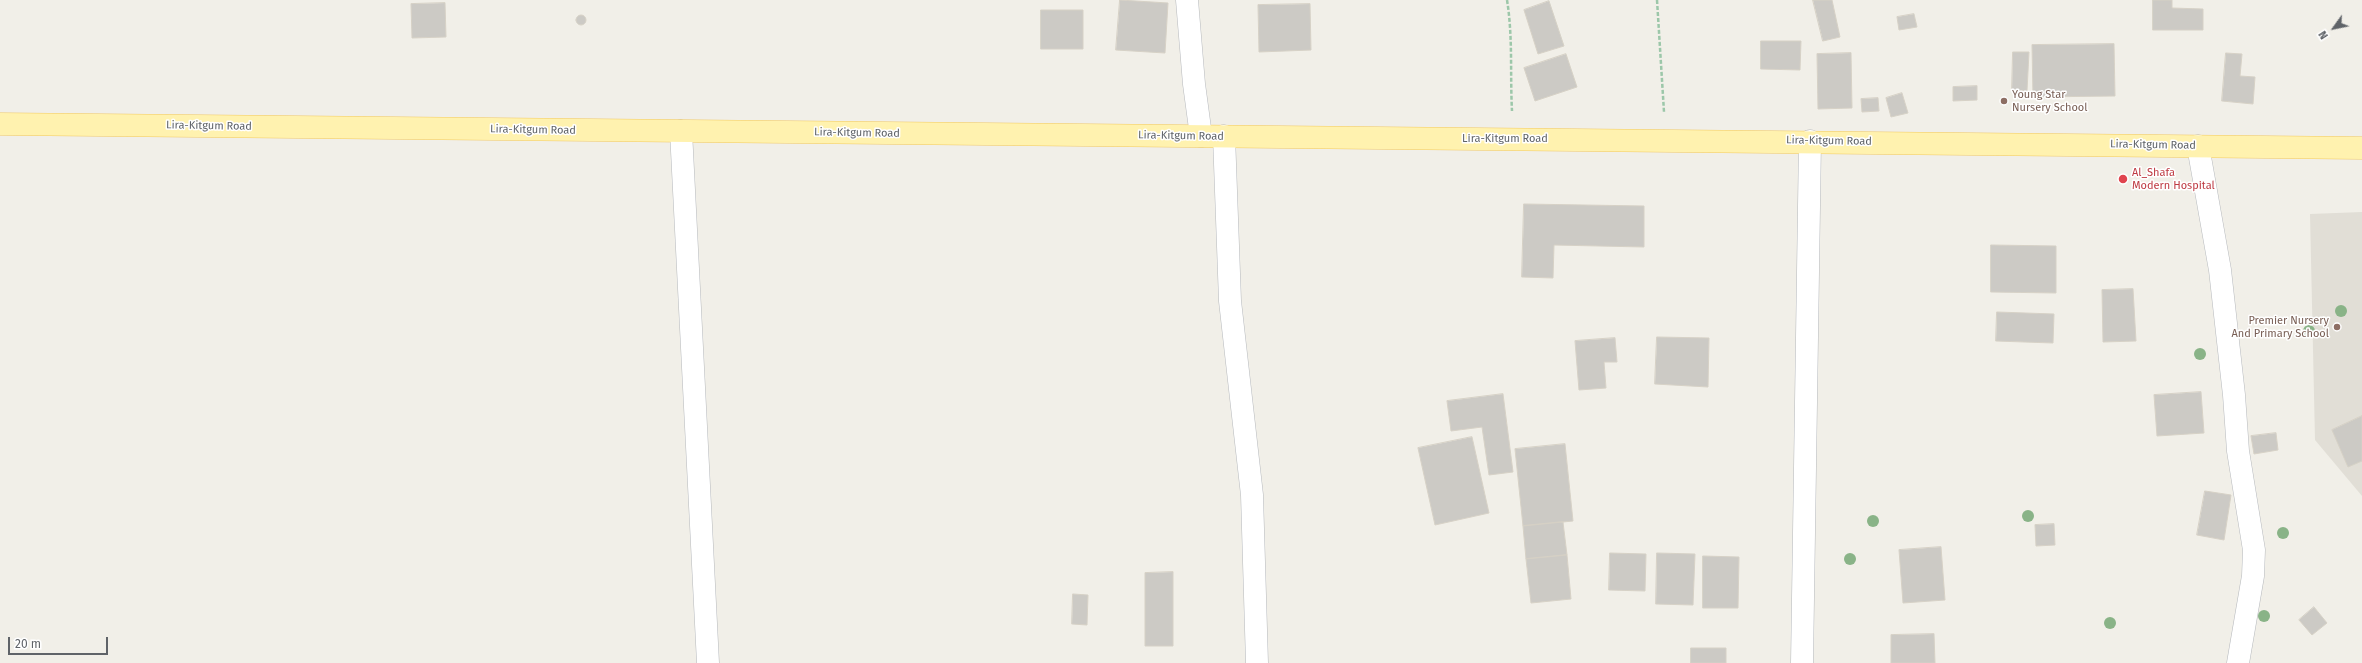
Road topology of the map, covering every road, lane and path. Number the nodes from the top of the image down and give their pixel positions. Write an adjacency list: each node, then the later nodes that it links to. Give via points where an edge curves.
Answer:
1 (1187, 0): 6 (street)
2 (1507, 0): 8 (path, via 1512,28 1510,68)
3 (1657, 0): 9 (path, via 1663,108)
4 (0, 124): 5 (main road, Lira-Kitgum Road)
5 (681, 131): 6 (main road, Lira-Kitgum Road); 13 (street)
6 (1201, 136): 7 (main road, Lira-Kitgum Road)
7 (1224, 136): 8 (main road, Lira-Kitgum Road); 14 (street, via 1230,301 1252,495)
8 (1514, 139): 9 (main road, Lira-Kitgum Road)
9 (1671, 140): 10 (main road, Lira-Kitgum Road)
10 (1810, 141): 11 (main road, Lira-Kitgum Road); 15 (street)
11 (2198, 146): 12 (main road, Lira-Kitgum Road); 16 (street, via 2220,270 2238,451 2254,550 2253,576)
12 (2362, 148)
13 (708, 663)
14 (1258, 663)
15 (1802, 663)
16 (2238, 663)

